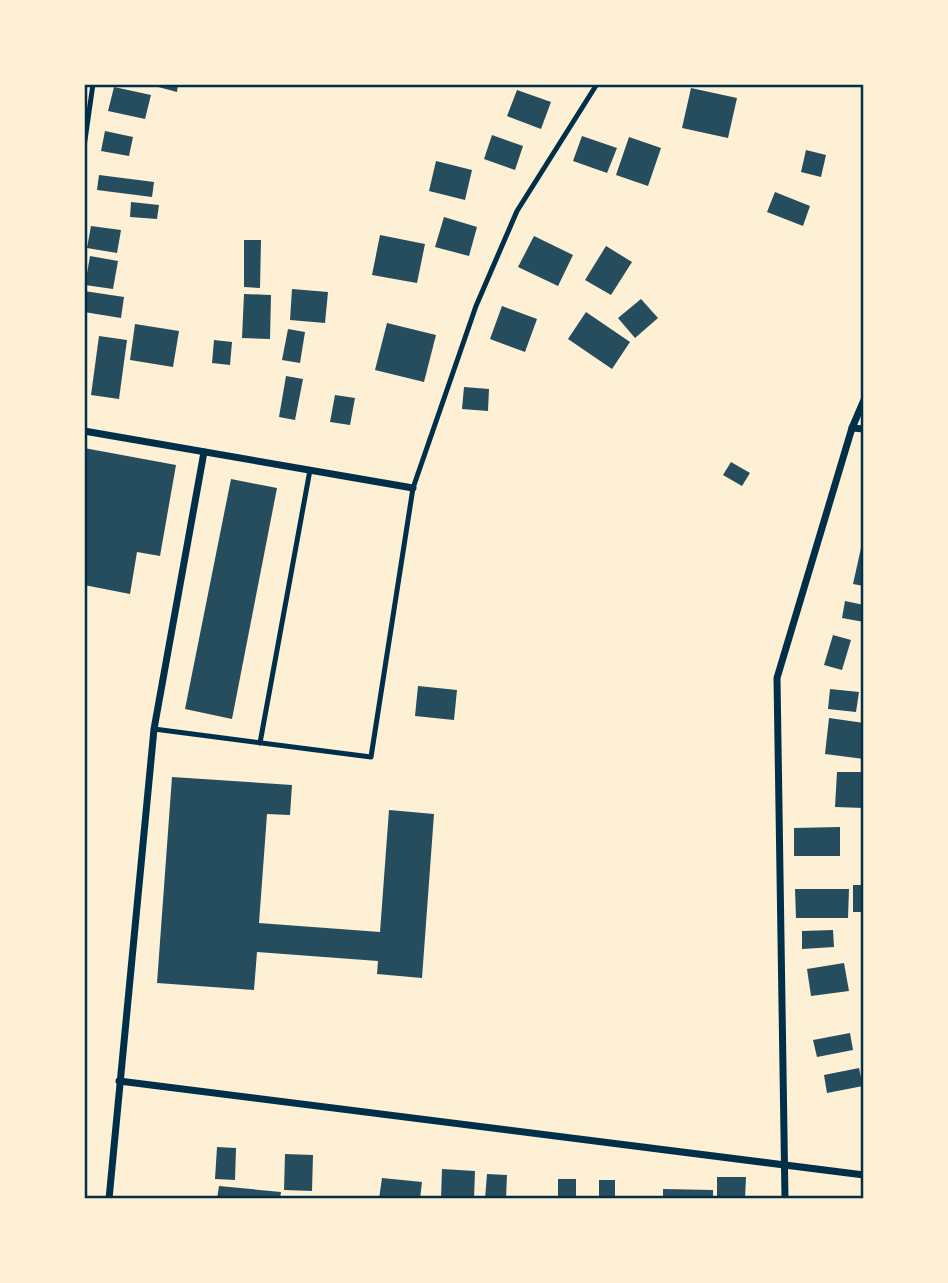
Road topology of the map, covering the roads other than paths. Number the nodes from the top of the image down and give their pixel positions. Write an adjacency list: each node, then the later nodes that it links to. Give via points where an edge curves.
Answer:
1 (93, 84): 3 (lane)
2 (597, 84): 10 (lane, via 517,211 476,306)
3 (84, 147)
4 (864, 400): 5 (street)
5 (852, 428): 6 (street); 14 (street, via 777,678)
6 (864, 429)
7 (84, 431): 8 (street)
8 (204, 452): 9 (street); 11 (street)
9 (310, 470): 10 (street); 12 (lane)
10 (413, 488): 12 (lane, via 371,757)
11 (154, 729): 12 (lane); 13 (street)
12 (260, 743)
13 (119, 1082): 14 (street); 16 (street)
14 (782, 1166): 15 (street); 17 (street)
15 (864, 1175)
16 (109, 1199)
17 (785, 1199)

